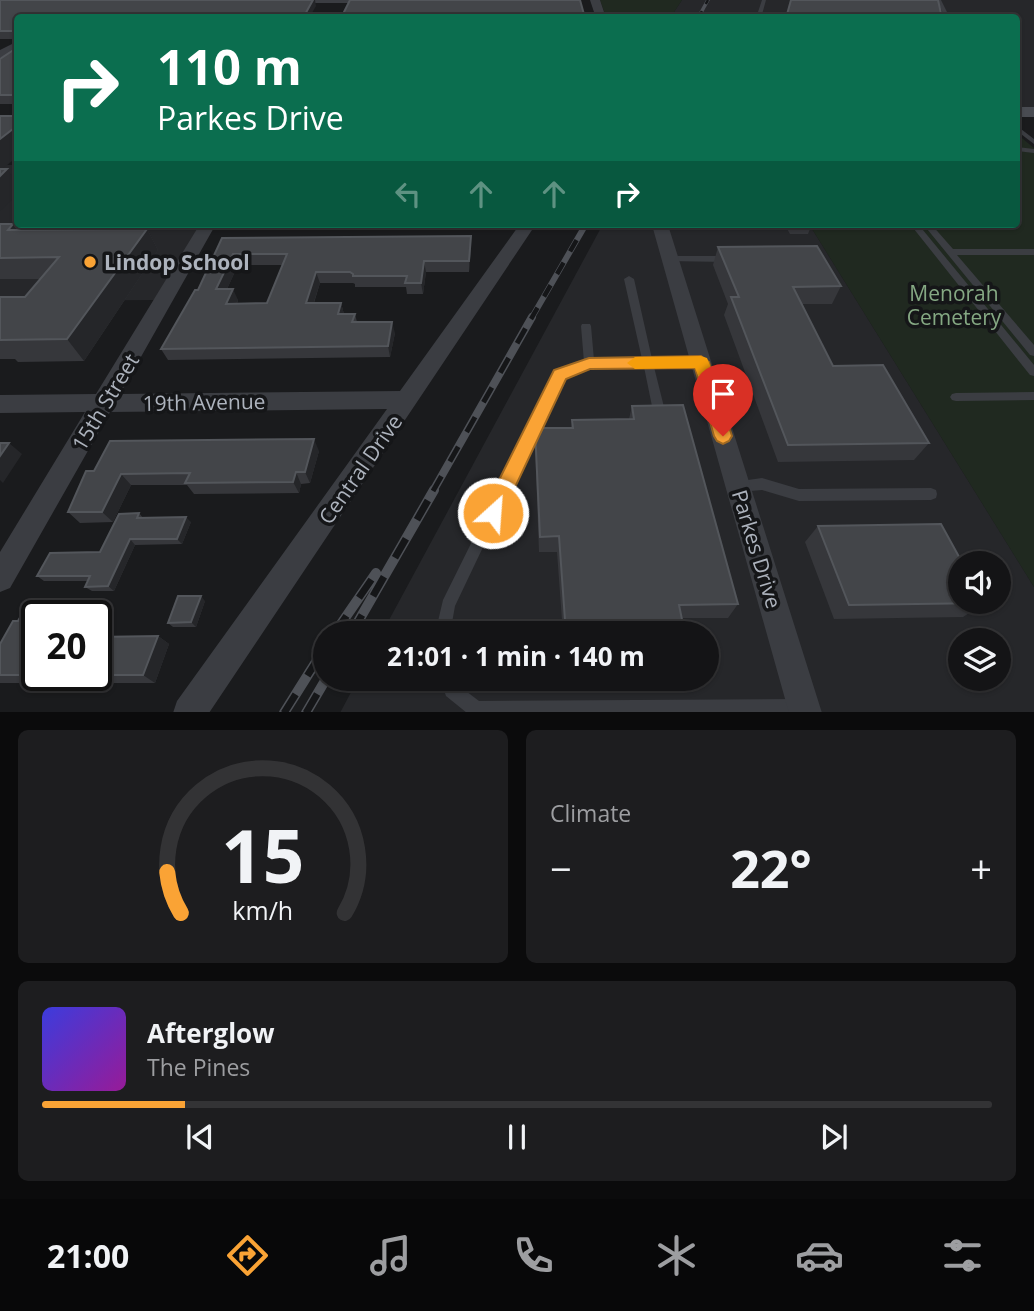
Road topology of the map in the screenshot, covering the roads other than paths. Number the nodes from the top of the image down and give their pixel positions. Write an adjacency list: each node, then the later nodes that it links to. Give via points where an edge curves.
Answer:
1 (272, 0): 2 (street)
2 (338, 0): 3 (street); 4 (street)
3 (359, 0)
4 (332, 11)
5 (1021, 117): 6 (lane); 7 (lane)
6 (1034, 129)
7 (1034, 142)
8 (206, 228): 27 (street, 15th Street)
9 (525, 228): 26 (street, Central Drive)
10 (661, 228): 16 (street, Parkes Drive)
11 (917, 228): 23 (lane)
12 (930, 228): 13 (lane)
13 (951, 252): 14 (lane); 19 (lane)
14 (1034, 252)
15 (737, 258): 16 (lane)
16 (670, 259): 20 (street, Parkes Drive)
17 (629, 279): 22 (lane)
18 (586, 326): 21 (lane)
19 (1034, 352)
20 (701, 362): 22 (lane); 30 (street, Parkes Drive)
21 (589, 363): 22 (lane); 33 (lane, via 560,374 448,605)
22 (648, 363): 29 (lane)
23 (1034, 372)
24 (1034, 396): 25 (lane)
25 (956, 397)
26 (408, 400): 27 (street, 19th Avenue); 36 (street, Central Drive)
27 (104, 402): 28 (street, 19th Avenue); 32 (street, 15th Street)
28 (0, 404)
29 (659, 411)
30 (738, 486): 31 (lane, via 762,485 800,495); 35 (street, Parkes Drive)
31 (931, 494)
32 (0, 578)
33 (445, 621)
34 (453, 691): 35 (lane, via 476,709)
35 (805, 710)
36 (189, 712)

